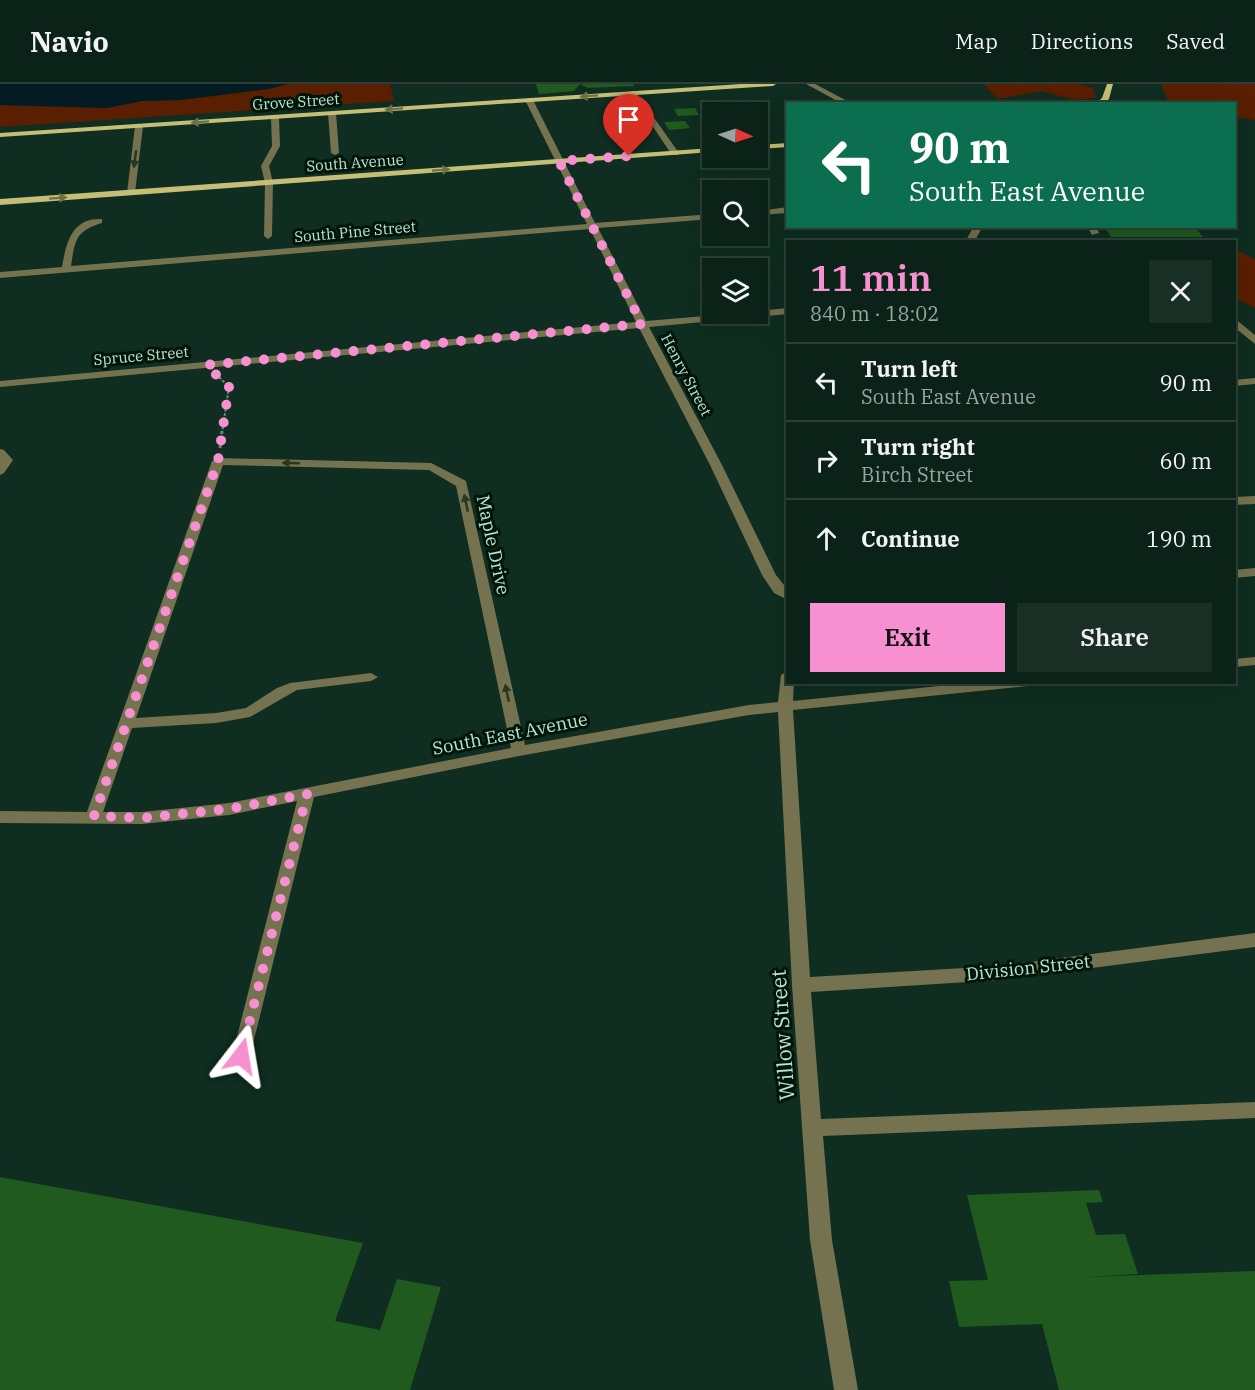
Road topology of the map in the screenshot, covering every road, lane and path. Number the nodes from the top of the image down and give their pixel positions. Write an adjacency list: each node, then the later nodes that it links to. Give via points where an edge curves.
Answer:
1 (773, 84): 5 (main road, Grove Street)
2 (809, 84): 7 (street)
3 (1110, 84): 9 (main road)
4 (1100, 85): 8 (main road)
5 (632, 93): 6 (main road, Grove Street, one-way to 6); 18 (street)
6 (529, 100): 10 (main road, Grove Street, one-way to 10); 19 (street, Henry Street)
7 (846, 102)
8 (1099, 102)
9 (1100, 102)
10 (332, 113): 11 (main road, Grove Street); 17 (street)
11 (274, 117): 12 (main road, Grove Street, one-way to 12); 20 (street, via 276,146 265,166)
12 (140, 126): 13 (main road, Grove Street); 21 (street, one-way to 21)
13 (0, 135)
14 (786, 145): 15 (main road)
15 (768, 146)
16 (702, 151): 18 (main road, South Avenue)
17 (335, 153)
18 (675, 153): 19 (main road, South Avenue)
19 (559, 161): 20 (main road, South Avenue, one-way to 19); 27 (street, Henry Street)
20 (269, 183): 21 (main road, South Avenue); 28 (street)
21 (131, 193): 22 (main road, South Avenue, one-way to 21)
22 (0, 202)
23 (786, 210): 24 (street)
24 (768, 212)
25 (702, 217): 27 (street, South Pine Street)
26 (99, 220): 29 (street, via 79,228 72,240)
27 (593, 226): 29 (street, South Pine Street); 33 (street, Henry Street)
28 (268, 236)
29 (66, 269): 30 (street, South Pine Street)
30 (0, 275)
31 (786, 311): 33 (street, Spruce Street)
32 (1236, 323): 34 (street)
33 (642, 324): 35 (street, Spruce Street); 46 (street, Henry Street, via 769,575)
34 (1255, 341)
35 (206, 365): 38 (street, Spruce Street); 40 (path, via 229,387)
36 (1255, 381): 37 (street)
37 (1236, 383)
38 (0, 384)
39 (0, 452): 41 (street, via 7,460)
40 (218, 461): 53 (street); 54 (street, Maple Drive, one-way to 40, via 462,484 431,467)
41 (0, 471)
42 (1255, 500): 43 (street)
43 (1236, 501)
44 (1255, 572): 45 (street)
45 (1236, 574)
46 (786, 595)
47 (1255, 661): 48 (street)
48 (1236, 663)
49 (371, 677): 53 (street, via 295,686 250,712)
50 (787, 684): 52 (street, Willow Street)
51 (1008, 684): 52 (street, South East Avenue)
52 (785, 706): 54 (street, South East Avenue); 59 (street, Willow Street)
53 (127, 723): 56 (street)
54 (519, 751): 55 (street, South East Avenue)
55 (307, 794): 56 (street, South East Avenue, via 229,809 142,818); 60 (street)
56 (94, 816): 57 (street, South East Avenue)
57 (0, 818)
58 (1255, 940): 59 (street, Division Street, via 999,973)
59 (801, 985): 62 (street, Willow Street)
60 (241, 1056)
61 (1255, 1110): 62 (street)
62 (812, 1128): 63 (street, Willow Street, via 821,1240)
63 (846, 1390)

